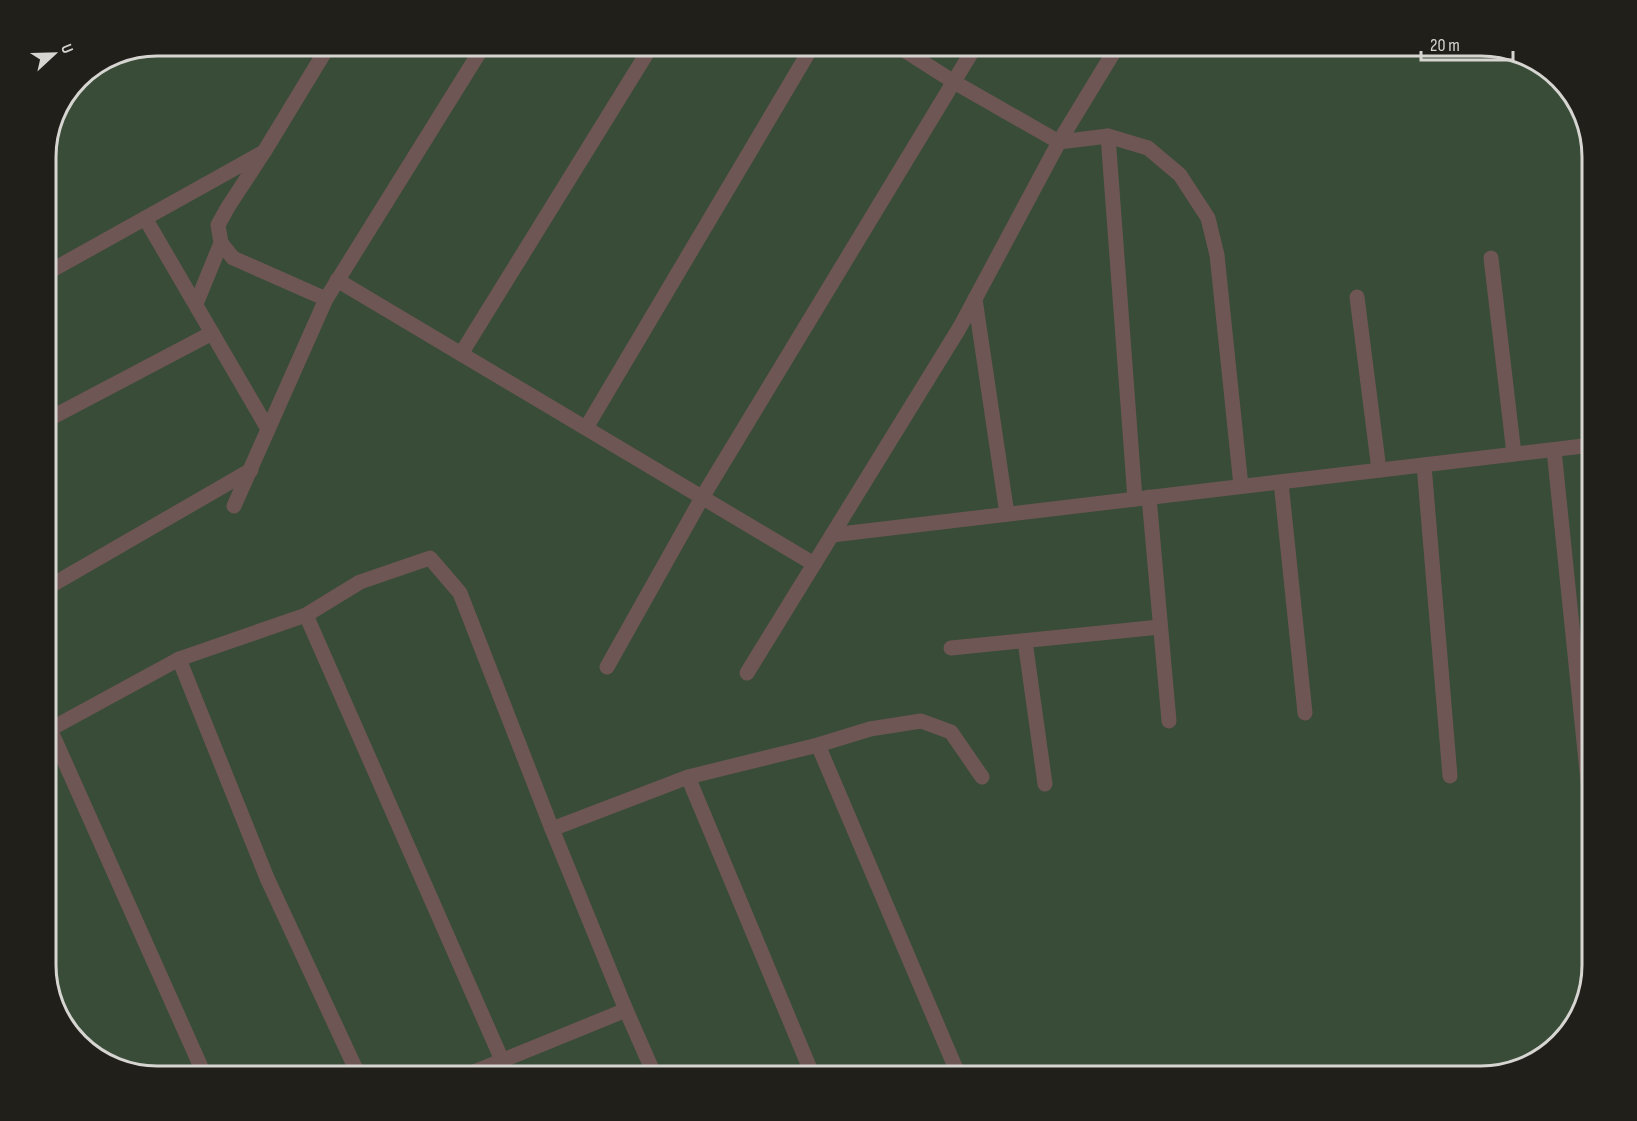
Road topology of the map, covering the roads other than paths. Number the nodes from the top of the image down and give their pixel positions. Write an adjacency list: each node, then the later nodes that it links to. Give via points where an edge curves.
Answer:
1 (321, 56): 11 (street)
2 (477, 56): 16 (street)
3 (645, 56): 22 (street)
4 (806, 56): 24 (street)
5 (913, 56): 8 (street)
6 (969, 56): 8 (street)
7 (1111, 56): 10 (street)
8 (954, 82): 10 (street); 34 (street)
9 (1107, 136): 10 (street); 33 (street, via 1148,148 1180,175 1208,218 1218,255); 35 (street)
10 (1059, 142): 19 (street)
11 (264, 152): 12 (street); 13 (street, via 219,225)
12 (146, 218): 15 (street); 20 (street)
13 (221, 243): 18 (street, via 233,258); 20 (street)
14 (1491, 258): 28 (street)
15 (56, 268)
16 (337, 280): 18 (street); 22 (street)
17 (1357, 297): 31 (street)
18 (326, 299): 25 (street)
19 (975, 299): 37 (street); 38 (street)
20 (196, 304): 21 (street)
21 (212, 333): 23 (street); 25 (street)
22 (461, 354): 24 (street)
23 (56, 415)
24 (586, 428): 34 (street)
25 (268, 429): 30 (street)
26 (1582, 446): 27 (street)
27 (1554, 450): 28 (street); 50 (street)
28 (1514, 454): 29 (street)
29 (1424, 465): 31 (street); 54 (street)
30 (251, 470): 36 (street); 40 (street)
31 (1379, 470): 32 (street)
32 (1281, 482): 33 (street); 48 (street)
33 (1241, 486): 35 (street)
34 (702, 496): 39 (street); 46 (street)
35 (1142, 498): 37 (street); 42 (street)
36 (234, 506)
37 (1007, 514): 38 (street)
38 (832, 535): 39 (street)
39 (814, 564): 47 (street)
40 (56, 583)
41 (306, 615): 45 (street); 58 (street, via 360,582 430,558 460,593); 60 (street)
42 (1160, 627): 43 (street); 49 (street)
43 (1025, 640): 44 (street); 57 (street)
44 (951, 648)
45 (179, 659): 51 (street); 62 (street, via 267,878)
46 (607, 667)
47 (747, 672)
48 (1305, 713)
49 (1169, 721)
50 (1582, 723)
51 (56, 726)
52 (818, 745): 55 (street); 56 (street, via 870,729 921,721 951,732); 67 (street)
53 (56, 751): 61 (street)
54 (1450, 776)
55 (687, 777): 58 (street); 66 (street)
56 (982, 777)
57 (1045, 784)
58 (552, 829): 59 (street)
59 (626, 1011): 60 (street); 65 (street)
60 (503, 1061): 63 (street); 64 (street)
61 (200, 1066)
62 (354, 1066)
63 (490, 1066)
64 (505, 1066)
65 (651, 1066)
66 (809, 1066)
67 (955, 1066)

